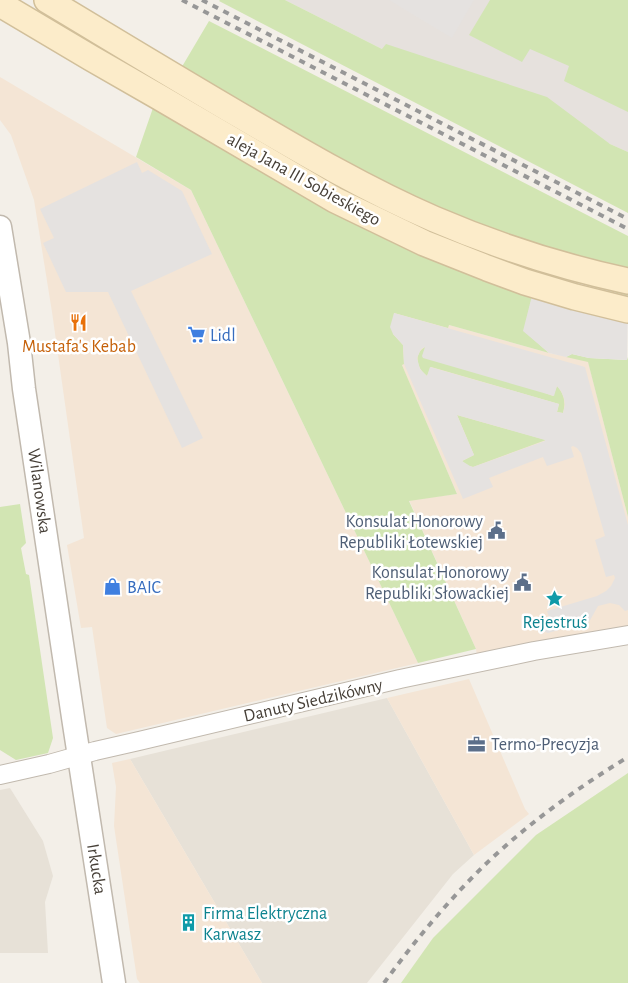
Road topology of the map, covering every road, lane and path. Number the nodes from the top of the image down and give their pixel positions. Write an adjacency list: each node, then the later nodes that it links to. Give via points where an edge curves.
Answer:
1 (47, 0): 4 (main road, aleja Jana III Sobieskiego, via 353,180 434,219 514,250)
2 (0, 4): 6 (main road, aleja Jana III Sobieskiego, via 335,200 424,243 511,277)
3 (0, 226): 5 (street, Wilanowska)
4 (628, 282)
5 (6, 294): 8 (street, Wilanowska)
6 (628, 310)
7 (628, 635): 8 (street, Danuty Siedzikówny, via 409,677)
8 (79, 756): 9 (street, Danuty Siedzikówny); 10 (street, Irkucka)
9 (0, 775)
10 (114, 983)

